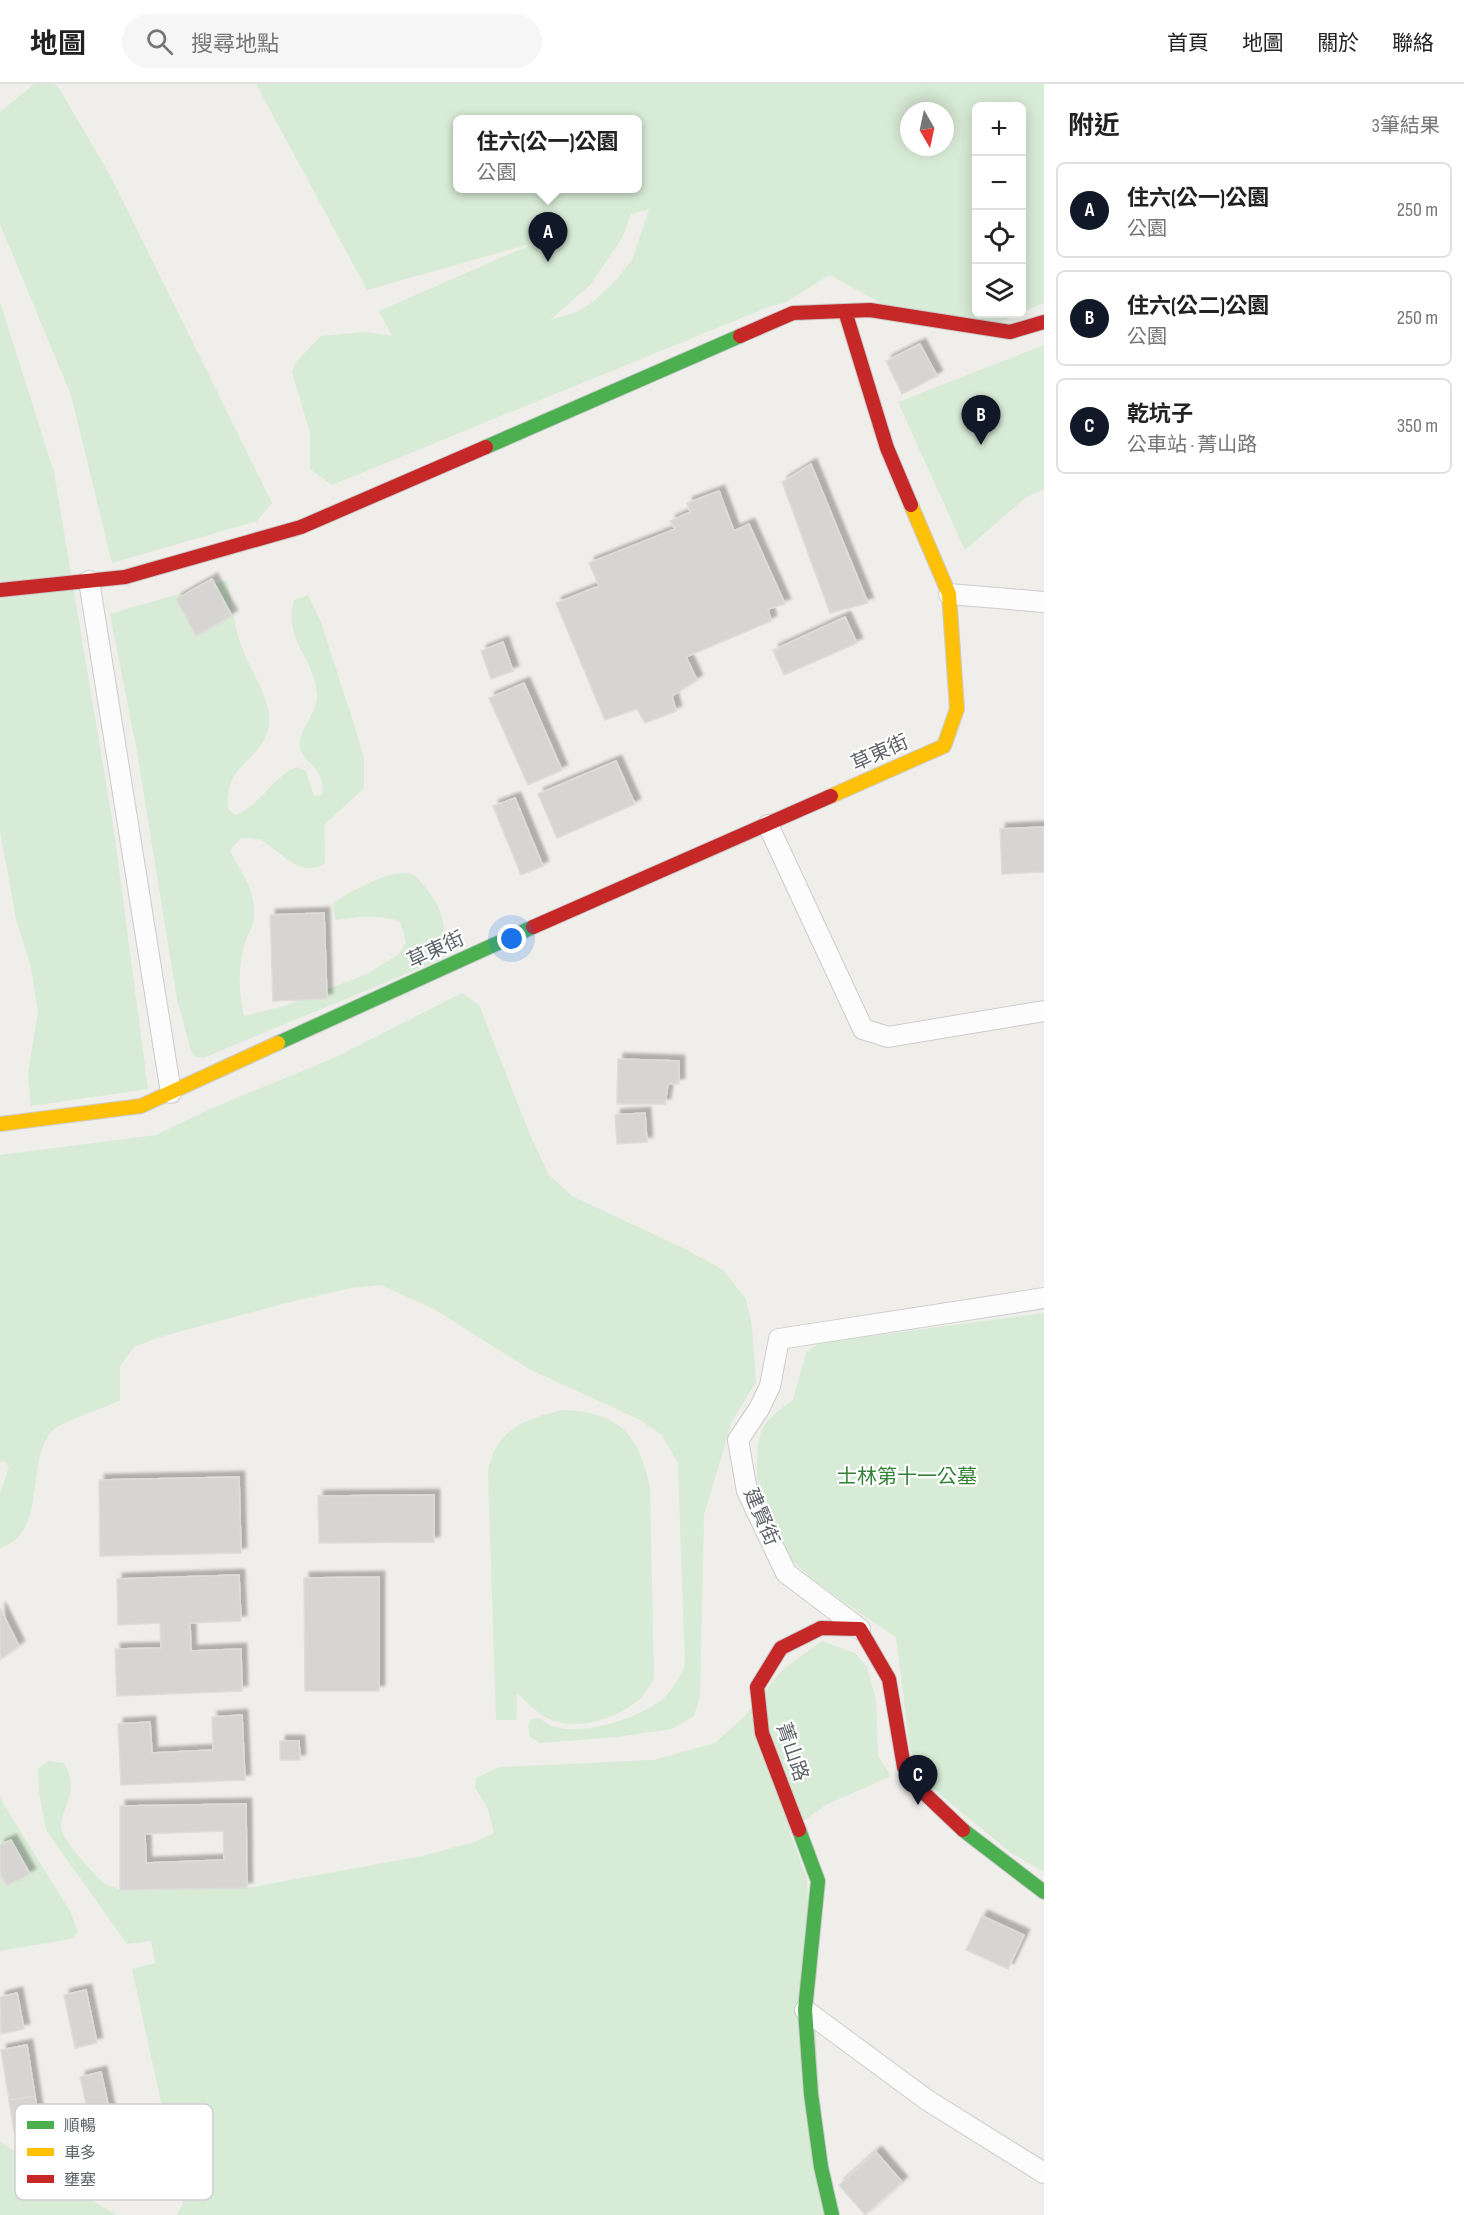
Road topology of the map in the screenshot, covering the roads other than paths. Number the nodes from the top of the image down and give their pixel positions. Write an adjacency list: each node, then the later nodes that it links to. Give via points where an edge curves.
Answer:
1 (845, 311): 2 (street, via 870,310 1010,332); 3 (street, via 793,313 301,527 125,577); 5 (street, via 887,448)
2 (1044, 322)
3 (89, 581): 4 (street); 9 (street)
4 (0, 590)
5 (949, 594): 6 (street); 7 (street, 草東街, via 957,709 944,746)
6 (1044, 602)
7 (768, 825): 8 (street, via 863,1029 888,1037); 9 (street, 草東街, via 473,954)
8 (1044, 1011)
9 (171, 1094): 10 (street, 草東街, via 141,1106)
10 (0, 1124)
11 (1044, 1298): 12 (street, 建賢街, via 779,1339 770,1386 738,1440 747,1491 786,1574)
12 (860, 1629): 13 (street, via 889,1679 904,1767 922,1791 964,1831); 14 (street, 菁山路, via 821,1628 781,1648 757,1687 762,1733 818,1881)
13 (1044, 1892)
14 (805, 2010): 15 (street, via 927,2100); 16 (street, 菁山路, via 821,2167)
15 (1044, 2173)
16 (832, 2215)

